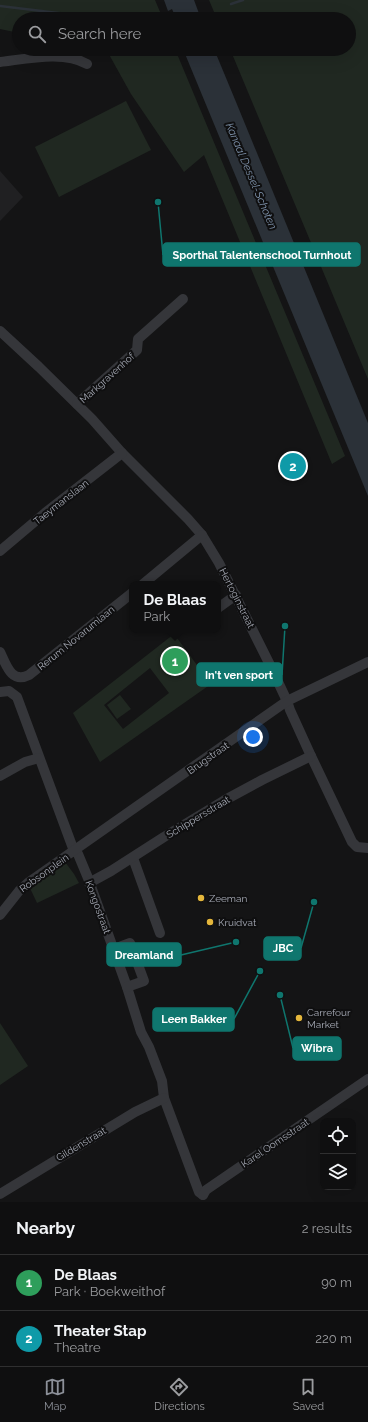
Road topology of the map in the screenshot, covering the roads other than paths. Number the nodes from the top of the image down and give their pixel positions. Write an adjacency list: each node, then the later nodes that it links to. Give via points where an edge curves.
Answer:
1 (0, 62): 2 (street, via 54,56 73,57)
2 (87, 64)
3 (183, 299): 5 (street, Markgravenhof, via 138,339 137,350)
4 (0, 330): 5 (street, Hertoginstraat)
5 (77, 404): 6 (street, Hertoginstraat)
6 (122, 453): 7 (street, Hertoginstraat); 8 (street, Taeymanslaan)
7 (202, 535): 9 (street); 11 (street, Hertoginstraat)
8 (0, 551)
9 (147, 581)
10 (129, 595): 13 (street, Rerum Novarumlaan, via 25,677 9,672)
11 (236, 595): 12 (street); 16 (street, Hertoginstraat)
12 (221, 606)
13 (0, 652)
14 (368, 662): 16 (street, Brugstraat)
15 (4, 692): 18 (street, Kongostraat, via 17,697)
16 (287, 701): 17 (street, Hertoginstraat); 21 (street, Brugstraat)
17 (311, 756): 20 (street, Hertoginstraat, via 352,842 357,847); 22 (street, Schippersstraat, via 237,794)
18 (39, 758): 19 (street, via 25,762); 21 (street, Kongostraat)
19 (0, 776)
20 (368, 848)
21 (74, 852): 23 (street, Kongostraat, via 78,854); 24 (street, Robsonplein, via 19,891)
22 (133, 858): 23 (street, Schippersstraat); 25 (street)
23 (89, 883): 26 (street, Kongostraat)
24 (0, 915)
25 (160, 933)
26 (114, 949): 27 (street, Kongostraat); 27 (street, via 130,943 144,981)
27 (127, 987): 29 (street, Kongostraat, via 141,1032 162,1081)
28 (368, 1079): 31 (street, Karel Oomsstraat, via 206,1190)
29 (164, 1098): 30 (street, Gildenstraat, via 122,1119); 31 (street, Kongostraat)
30 (0, 1194)
31 (203, 1198)

